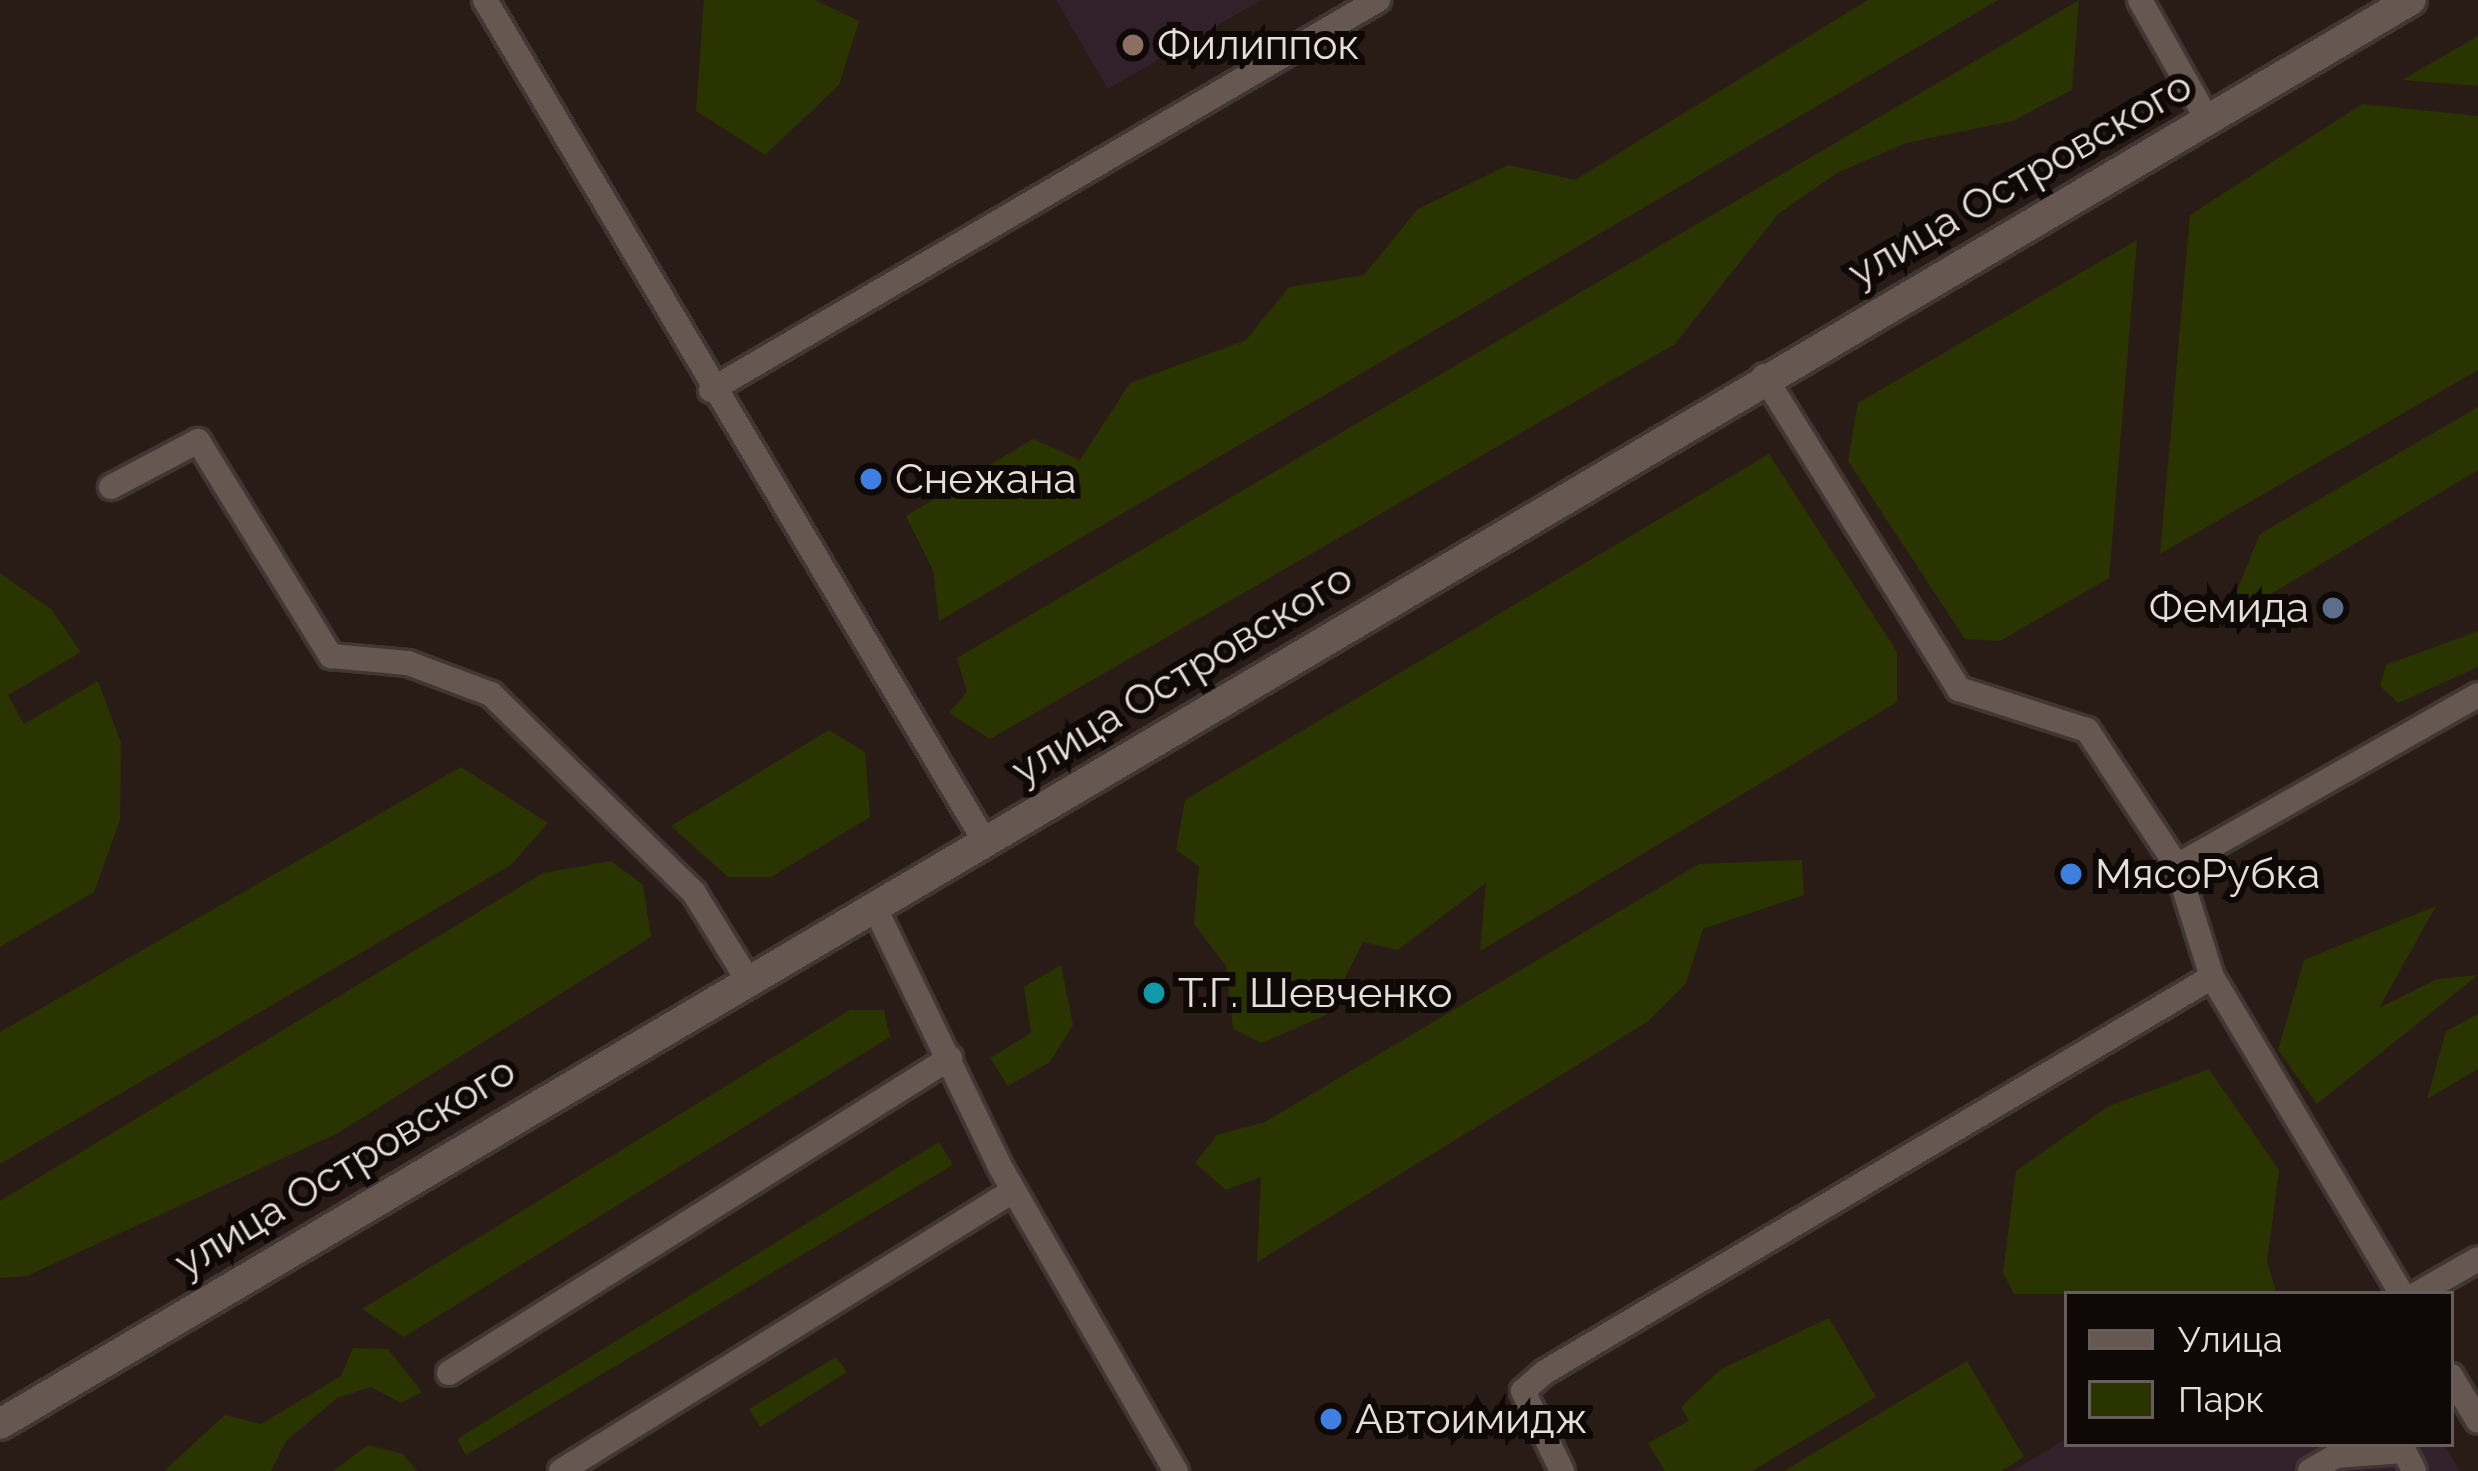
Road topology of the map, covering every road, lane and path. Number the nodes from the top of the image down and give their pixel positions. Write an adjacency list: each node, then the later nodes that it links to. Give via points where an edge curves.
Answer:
1 (485, 0): 7 (lane)
2 (1378, 0): 7 (lane)
3 (2140, 0): 5 (lane)
4 (2410, 0): 5 (main road, улица Островского)
5 (2207, 119): 6 (main road, улица Островского)
6 (1764, 376): 10 (main road, улица Островского); 11 (lane, via 1960,689 2087,730)
7 (710, 390): 10 (lane)
8 (111, 487): 13 (lane, via 199,441 331,656 408,663 491,694 694,892)
9 (2478, 695): 11 (lane)
10 (984, 840): 12 (main road, улица Островского)
11 (2177, 866): 14 (lane)
12 (874, 906): 13 (main road, улица Островского); 15 (lane)
13 (746, 977): 23 (main road, улица Островского)
14 (2212, 977): 18 (lane); 27 (lane, via 1545,1372 1523,1391)
15 (950, 1058): 16 (lane); 20 (lane)
16 (1013, 1191): 25 (lane); 26 (lane)
17 (2478, 1259): 19 (lane)
18 (2400, 1291)
19 (2422, 1291)
20 (449, 1373)
21 (2454, 1382): 22 (lane)
22 (2470, 1416)
23 (0, 1424)
24 (2412, 1455): 28 (lane, via 2336,1456)
25 (561, 1471)
26 (1176, 1471)
27 (1562, 1471)
28 (2310, 1471)

